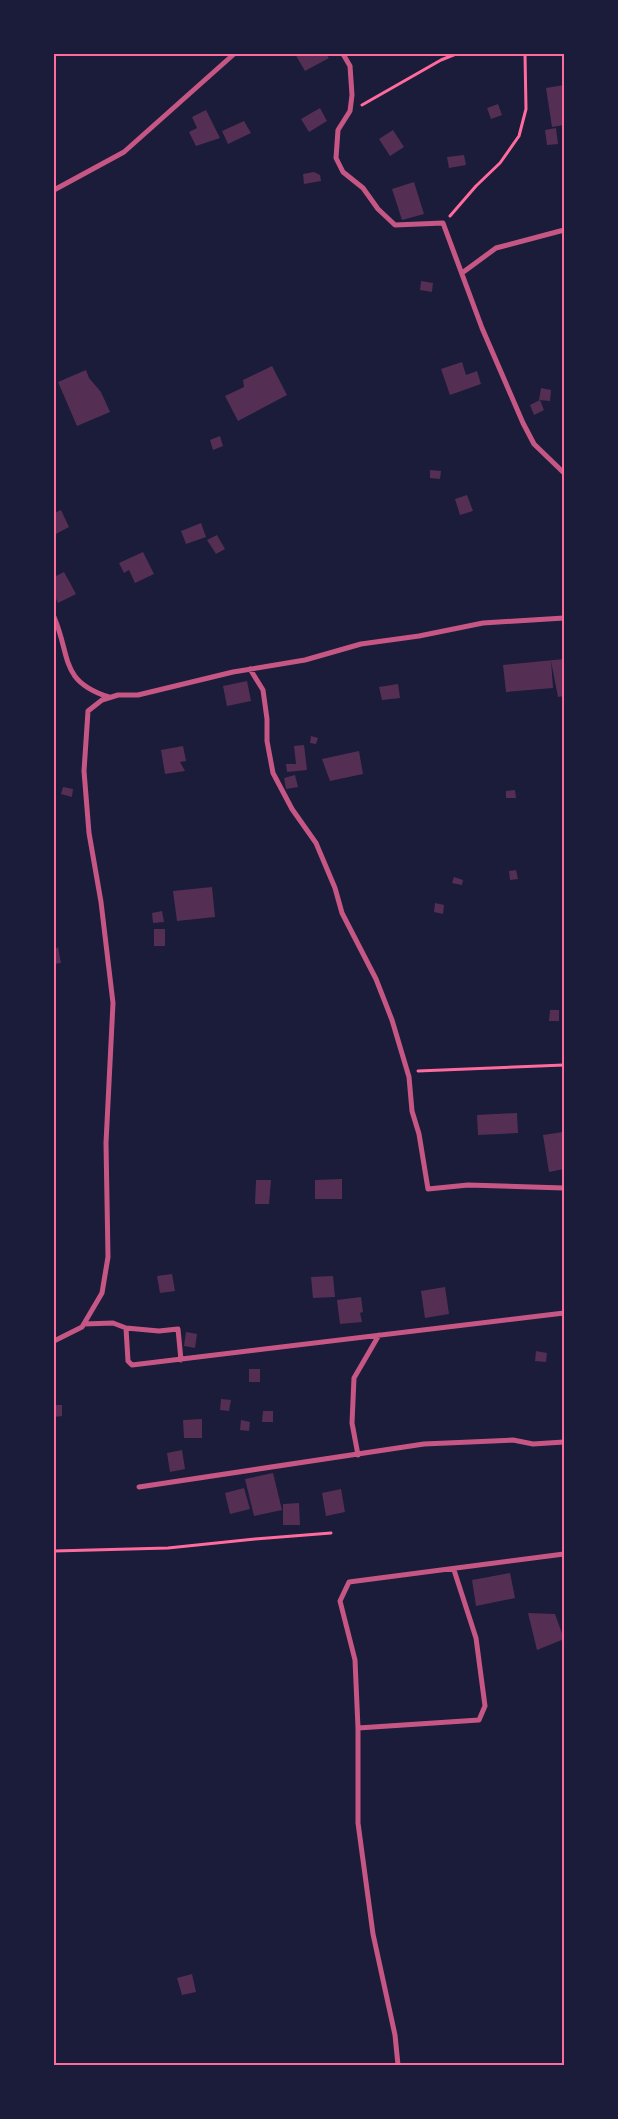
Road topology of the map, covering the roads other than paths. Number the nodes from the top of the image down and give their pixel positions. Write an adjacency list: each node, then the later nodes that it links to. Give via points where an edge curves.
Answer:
1 (234, 54): 3 (street, via 124,152)
2 (343, 54): 5 (street, via 350,66 352,95 350,111 338,130 336,158 343,172 363,188 395,225 443,223)
3 (54, 190)
4 (564, 230): 5 (street, via 496,248)
5 (462, 273): 6 (street, via 523,423 534,444)
6 (564, 473)
7 (54, 617): 10 (street, via 74,678 91,692)
8 (564, 618): 9 (street, via 483,623 361,644 305,660)
9 (250, 669): 10 (street, via 138,695); 11 (street, via 262,690 273,773 292,809 316,843 342,913 376,979 392,1020 407,1071 428,1190 468,1184)
10 (109, 698): 13 (street, via 88,711 84,771 89,833 114,1003 106,1143 108,1257 102,1293)
11 (564, 1188)
12 (564, 1313): 15 (street)
13 (84, 1324): 14 (street, via 114,1323); 16 (street)
14 (126, 1328): 17 (street, via 178,1329); 17 (street, via 128,1361 132,1365)
15 (379, 1335): 17 (street); 19 (street, via 354,1378 352,1423)
16 (54, 1341)
17 (180, 1360)
18 (564, 1442): 19 (street, via 533,1444 513,1440 424,1444)
19 (358, 1455): 20 (street)
20 (139, 1488)
21 (564, 1554): 22 (street)
22 (454, 1570): 23 (street, via 348,1582 340,1601 355,1660); 23 (street, via 476,1638 485,1706 478,1720)
23 (358, 1728): 24 (street, via 358,1823 373,1934 395,2035)
24 (398, 2065)

